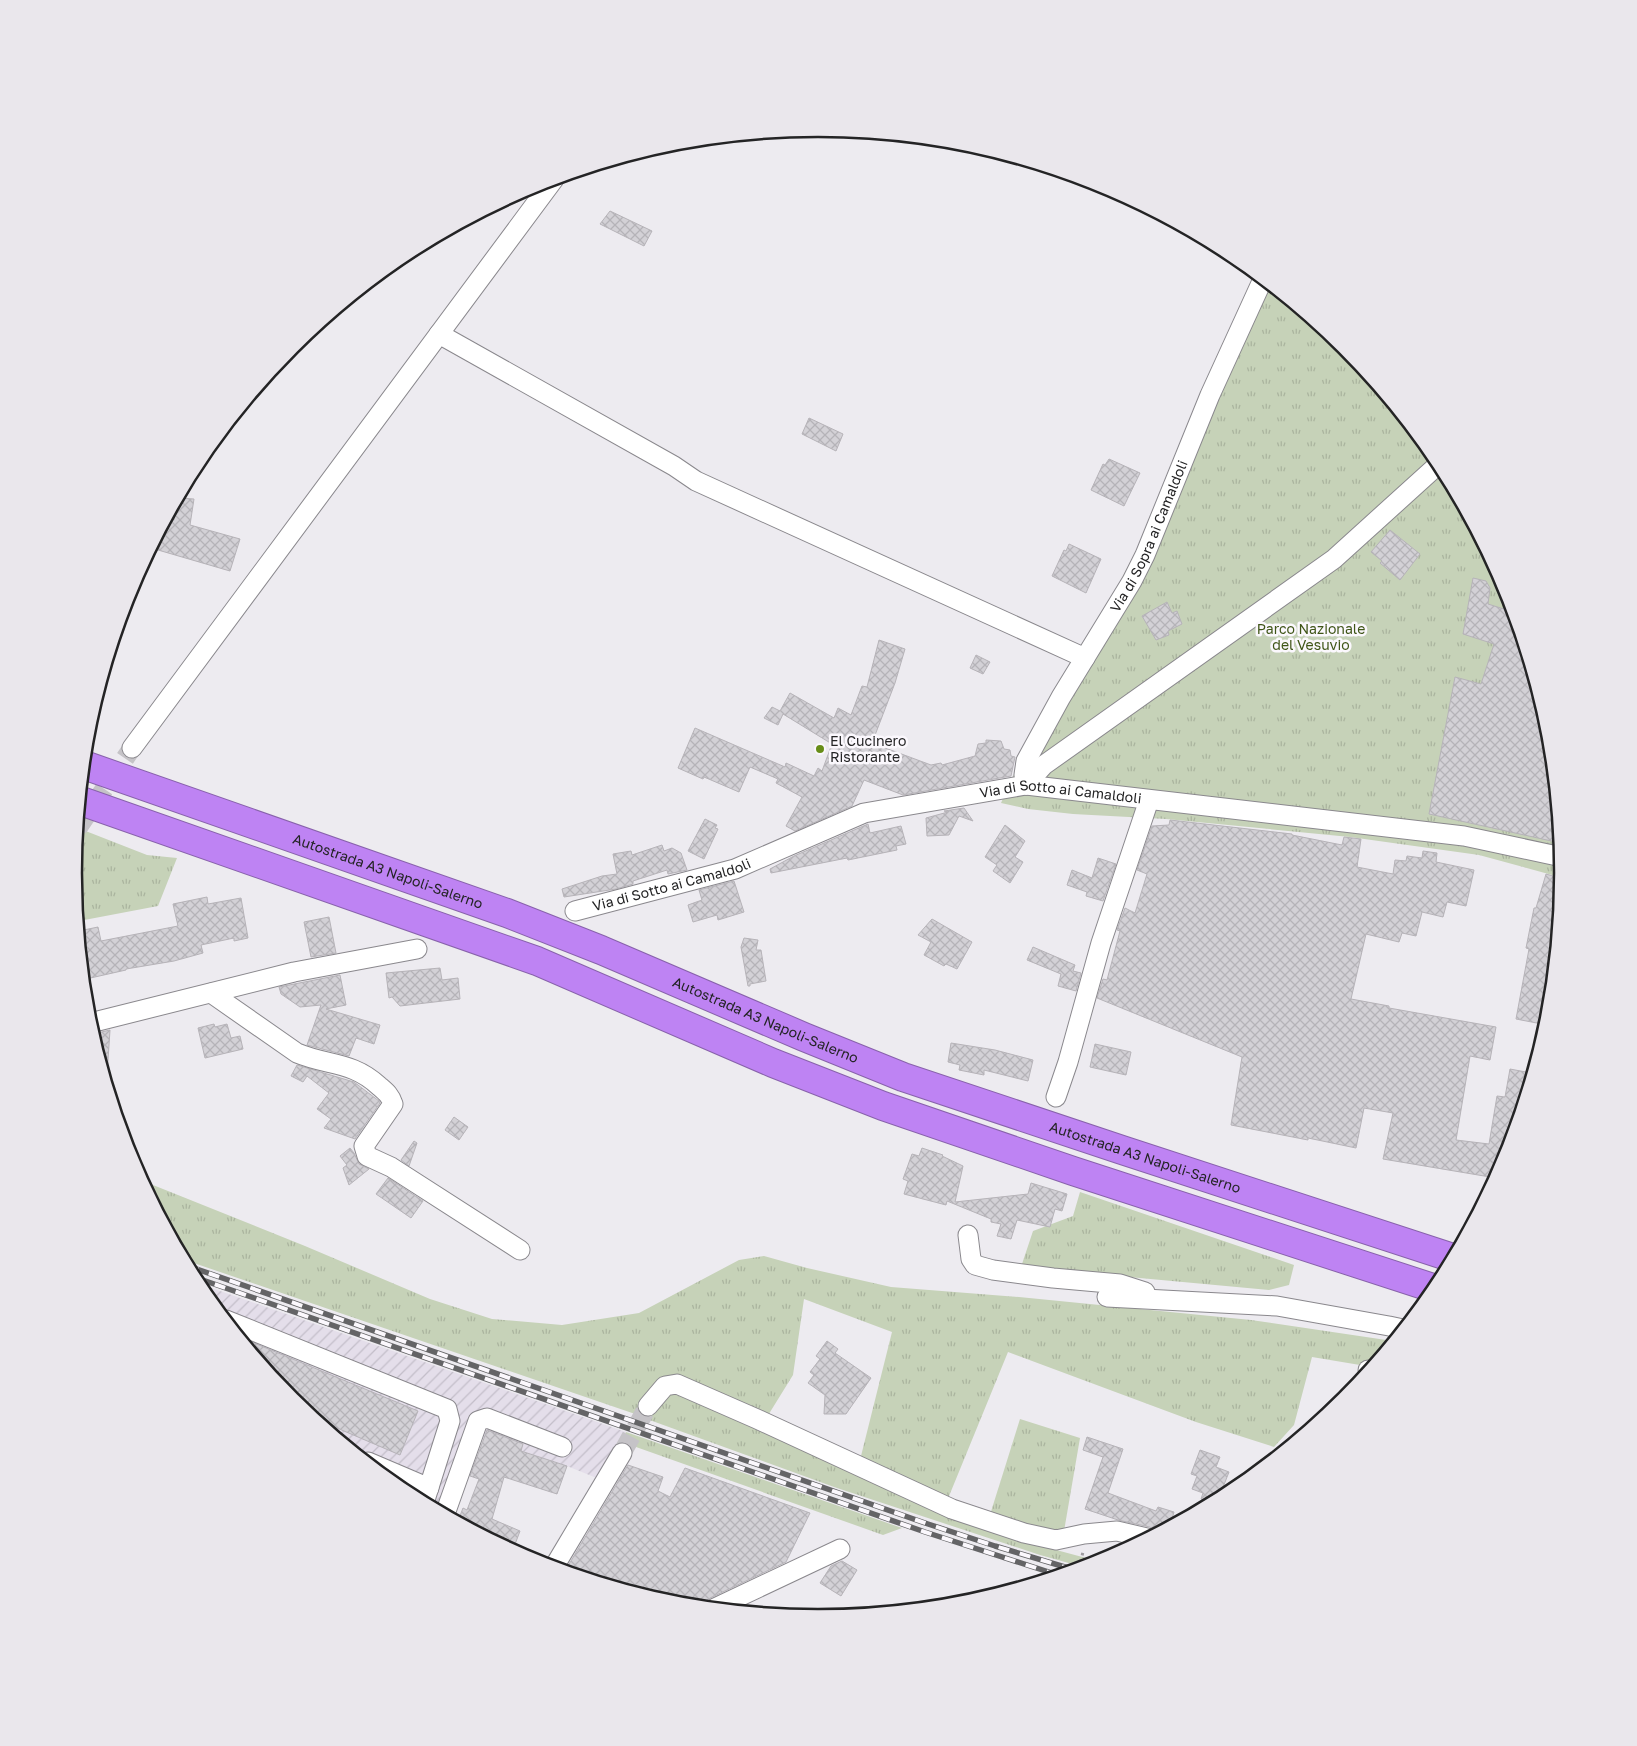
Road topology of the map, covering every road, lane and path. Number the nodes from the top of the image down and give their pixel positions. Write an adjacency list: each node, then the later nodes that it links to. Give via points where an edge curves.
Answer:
1 (545, 190): 3 (street)
2 (1261, 284): 5 (street, Via di Sopra ai Camaldoli, via 1210,395 1145,555)
3 (439, 334): 5 (street, via 696,481); 6 (street)
4 (1433, 469): 8 (street, via 1334,559 1044,765)
5 (1085, 658): 8 (street, Via di Sopra ai Camaldoli, via 1026,761)
6 (132, 748)
7 (91, 767): 19 (highway, Autostrada A3 Napoli-Salerno, via 507,913 903,1077)
8 (1026, 785): 9 (street, Via di Sotto ai Camaldoli); 12 (street, Via di Sotto ai Camaldoli, via 864,813 735,869)
9 (1149, 800): 11 (street, Via di Sotto ai Camaldoli, via 1464,836); 16 (street, via 1101,943)
10 (86, 803): 20 (highway, via 537,961 883,1106)
11 (1554, 854)
12 (574, 911)
13 (417, 949): 14 (street, via 294,972)
14 (211, 993): 15 (street); 18 (street, via 296,1053 343,1065 368,1076 391,1097 393,1104 364,1146 367,1156 391,1167)
15 (98, 1021)
16 (1056, 1097)
17 (968, 1235): 22 (street, via 971,1259 975,1265 1053,1278 1120,1284)
18 (520, 1250)
19 (1447, 1256)
20 (1427, 1286)
21 (1107, 1297): 22 (street)
22 (1175, 1300): 24 (street, via 1277,1306)
23 (238, 1325): 28 (street, via 447,1409 450,1421)
24 (1397, 1328)
25 (648, 1406): 30 (street, via 665,1386 677,1384 952,1508 1024,1533 1056,1540 1118,1531)
26 (562, 1447): 29 (street, via 488,1418 478,1421)
27 (622, 1453): 34 (street)
28 (426, 1495)
29 (447, 1508)
30 (1138, 1536)
31 (840, 1549): 35 (street)
32 (1083, 1553): 33 (path)
33 (1081, 1560)
34 (558, 1561)
35 (725, 1603)

